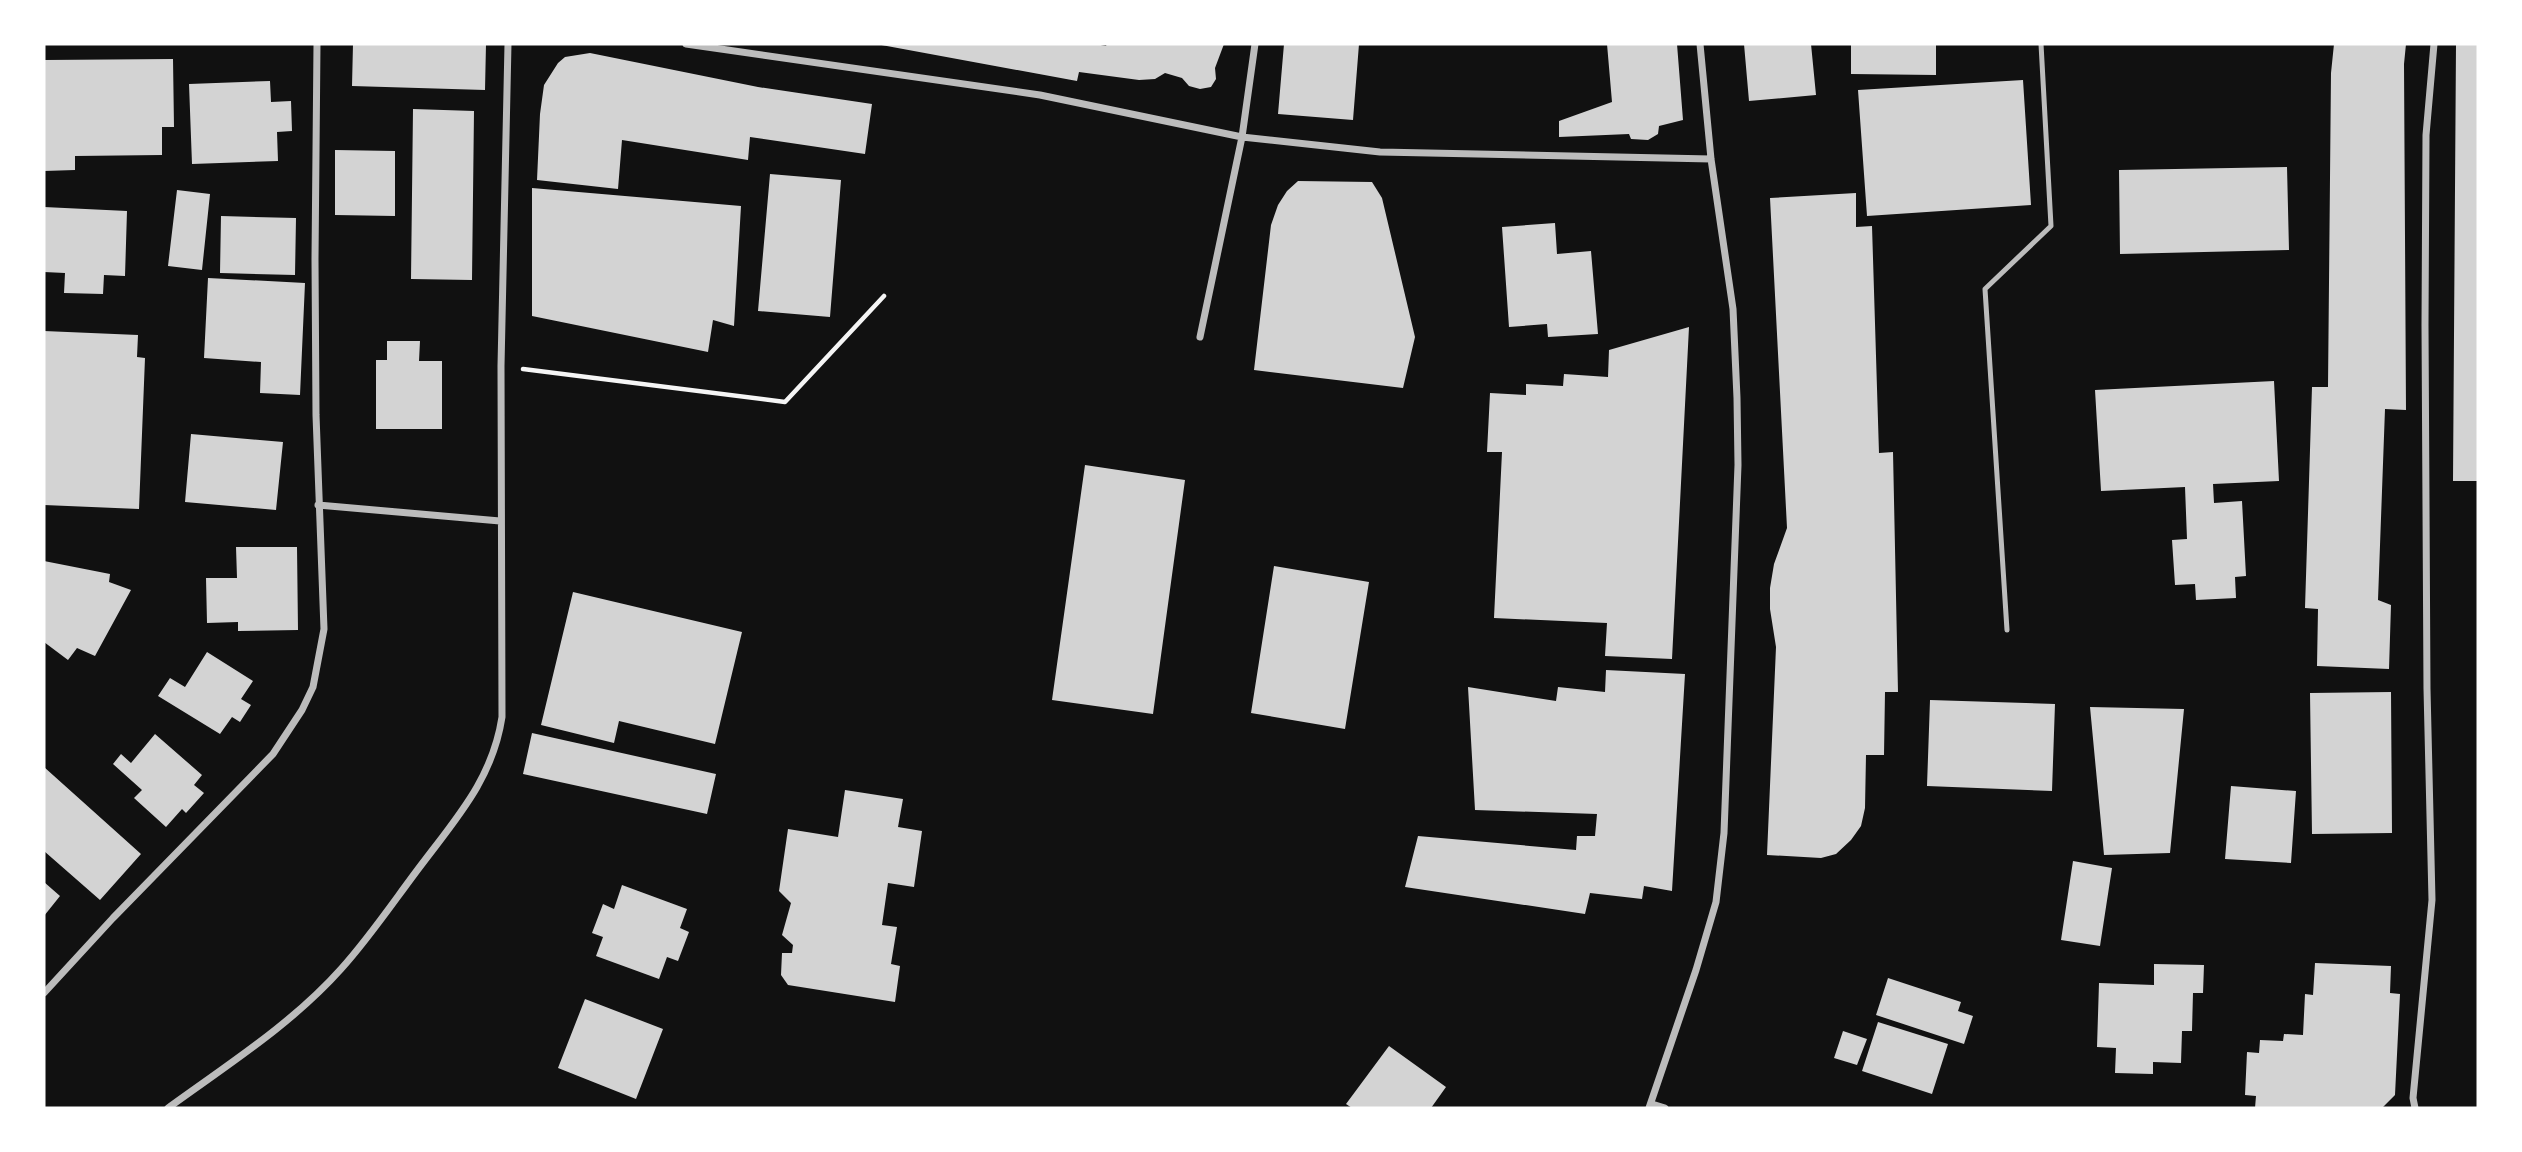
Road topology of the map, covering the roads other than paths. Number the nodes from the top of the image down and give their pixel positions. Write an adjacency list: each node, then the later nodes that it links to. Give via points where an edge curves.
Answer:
1 (317, 44): 11 (street)
2 (508, 44): 12 (street)
3 (687, 44): 8 (street, via 1040,95)
4 (1255, 44): 8 (street)
5 (1700, 44): 9 (street)
6 (2041, 44): 13 (lane, via 2051,226 1985,289)
7 (2434, 44): 15 (street, via 2427,135 2425,325 2432,900)
8 (1242, 136): 9 (street, via 1381,152); 10 (street)
9 (1711, 159): 16 (street, via 1733,309 1738,451 1724,833 1716,902)
10 (1200, 337)
11 (318, 505): 12 (street); 14 (street, via 324,629 313,687 302,710 272,754)
12 (500, 522): 17 (street, via 502,717 490,765 468,804 341,970 279,1027)
13 (2007, 630)
14 (44, 993)
15 (2413, 1098): 19 (street); 20 (street)
16 (1650, 1106): 18 (street)
17 (167, 1108)
18 (1665, 1108)
19 (2409, 1108)
20 (2414, 1108)

